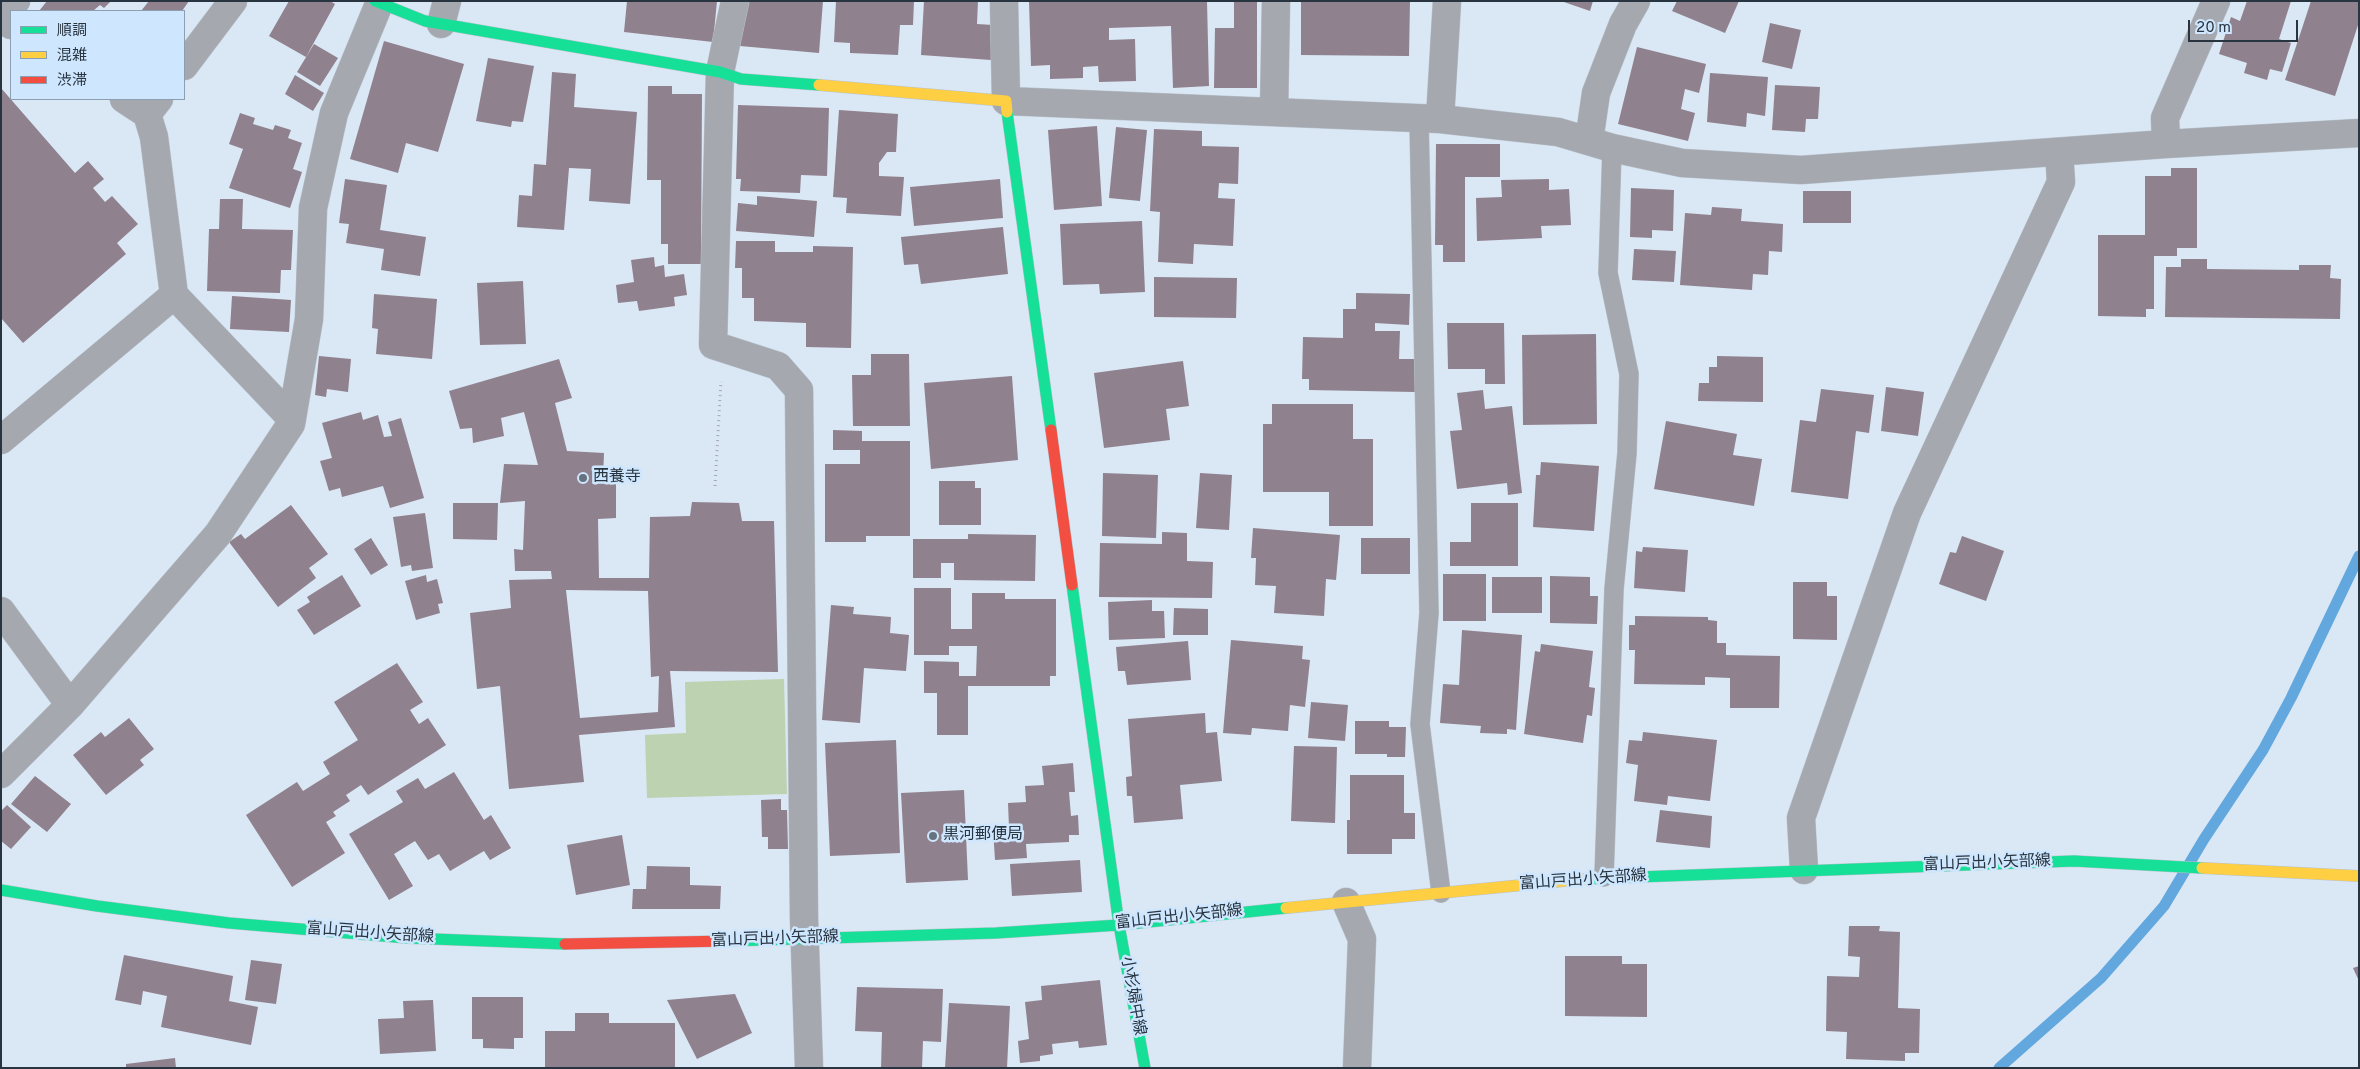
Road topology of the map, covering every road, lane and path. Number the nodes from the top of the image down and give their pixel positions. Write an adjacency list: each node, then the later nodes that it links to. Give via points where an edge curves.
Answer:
1 (16, 1): 11 (street)
2 (233, 1): 12 (street)
3 (735, 1): 13 (street)
4 (1004, 1): 15 (street)
5 (1276, 1): 17 (street)
6 (1447, 1): 18 (street)
7 (1636, 1): 20 (street, via 1623,24 1596,93)
8 (2216, 1): 21 (street, via 2165,118)
9 (377, 3): 10 (main road, via 425,21); 25 (street, via 334,113 313,208 309,319)
10 (444, 13): 13 (main road)
11 (1, 18)
12 (185, 65)
13 (720, 72): 15 (main road, via 741,79); 24 (street, via 713,345)
14 (128, 100): 16 (street)
15 (1006, 101): 17 (street); 37 (main road, 小杉婦中線)
16 (153, 106): 23 (street)
17 (1274, 112): 18 (street)
18 (1429, 118): 20 (street, via 1558,132); 35 (lane, via 1429,613 1420,724)
19 (2359, 133): 21 (street)
20 (1601, 144): 22 (street, via 1682,163 1801,170); 33 (lane, via 1608,273 1629,374 1627,453 1614,589)
21 (2166, 144): 22 (street)
22 (2059, 152): 31 (street, via 2062,182 1907,512 1801,818)
23 (174, 295): 25 (street); 26 (street)
24 (724, 348): 27 (path); 38 (street, via 778,366 799,390)
25 (292, 419): 29 (street, via 218,534)
26 (1, 440)
27 (715, 486)
28 (1, 611): 29 (street)
29 (70, 705): 30 (street)
30 (1, 774)
31 (1804, 870): 32 (main road, 富山戸出小矢部線, via 2074,861); 33 (main road, 富山戸出小矢部線)
32 (2359, 876)
33 (1604, 877): 35 (main road, 富山戸出小矢部線)
34 (1, 890): 38 (main road, 富山戸出小矢部線, via 229,923 407,938 587,945)
35 (1441, 893): 36 (main road, 富山戸出小矢部線)
36 (1346, 902): 37 (main road, 富山戸出小矢部線); 41 (street, via 1362,939)
37 (1119, 925): 38 (main road, 富山戸出小矢部線, via 996,933); 40 (main road, 小杉婦中線)
38 (805, 939): 39 (street)
39 (808, 1068)
40 (1145, 1068)
41 (1357, 1068)

